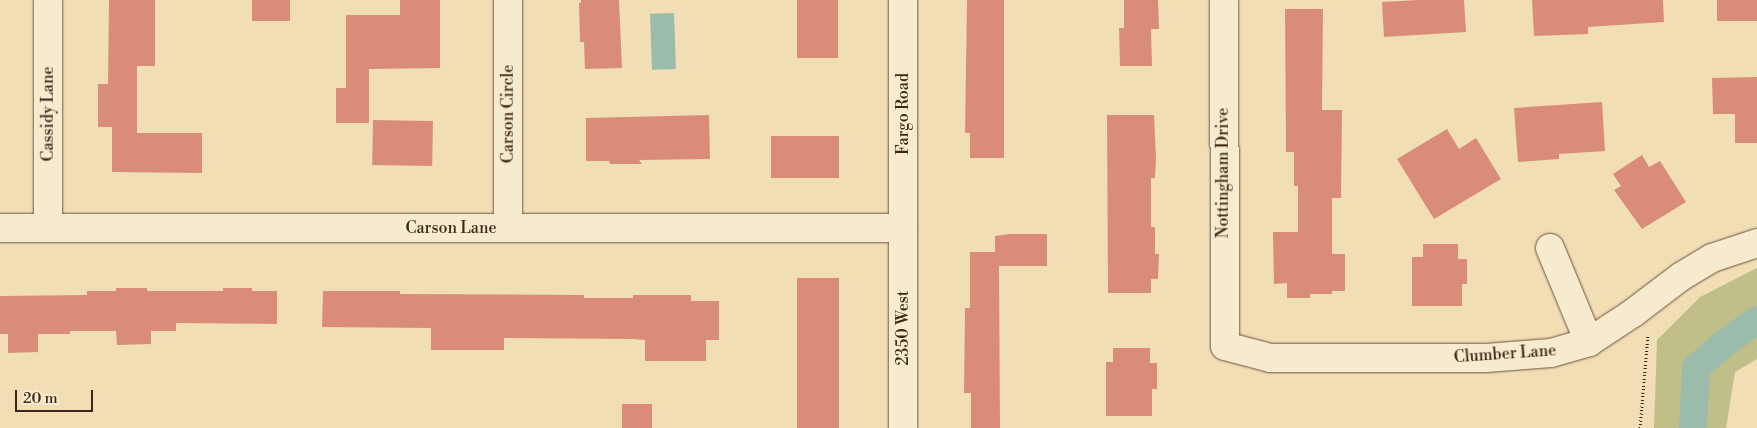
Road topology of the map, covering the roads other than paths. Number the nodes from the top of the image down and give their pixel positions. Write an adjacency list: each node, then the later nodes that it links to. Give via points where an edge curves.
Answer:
1 (48, 0): 6 (street, Cassidy Lane)
2 (508, 0): 7 (street, Carson Circle)
3 (903, 0): 8 (street, Fargo Road)
4 (1224, 0): 12 (street, Nottingham Drive)
5 (0, 228): 6 (street, Carson Lane)
6 (48, 228): 7 (street, Carson Lane)
7 (508, 228): 8 (street, Carson Lane)
8 (903, 228): 13 (street, 2350 West)
9 (1757, 243): 11 (street, Clumber Lane, via 1712,258)
10 (1550, 248): 11 (street)
11 (1589, 342): 12 (street, Clumber Lane, via 1551,353 1476,358 1270,358)
12 (1224, 346)
13 (903, 428)

